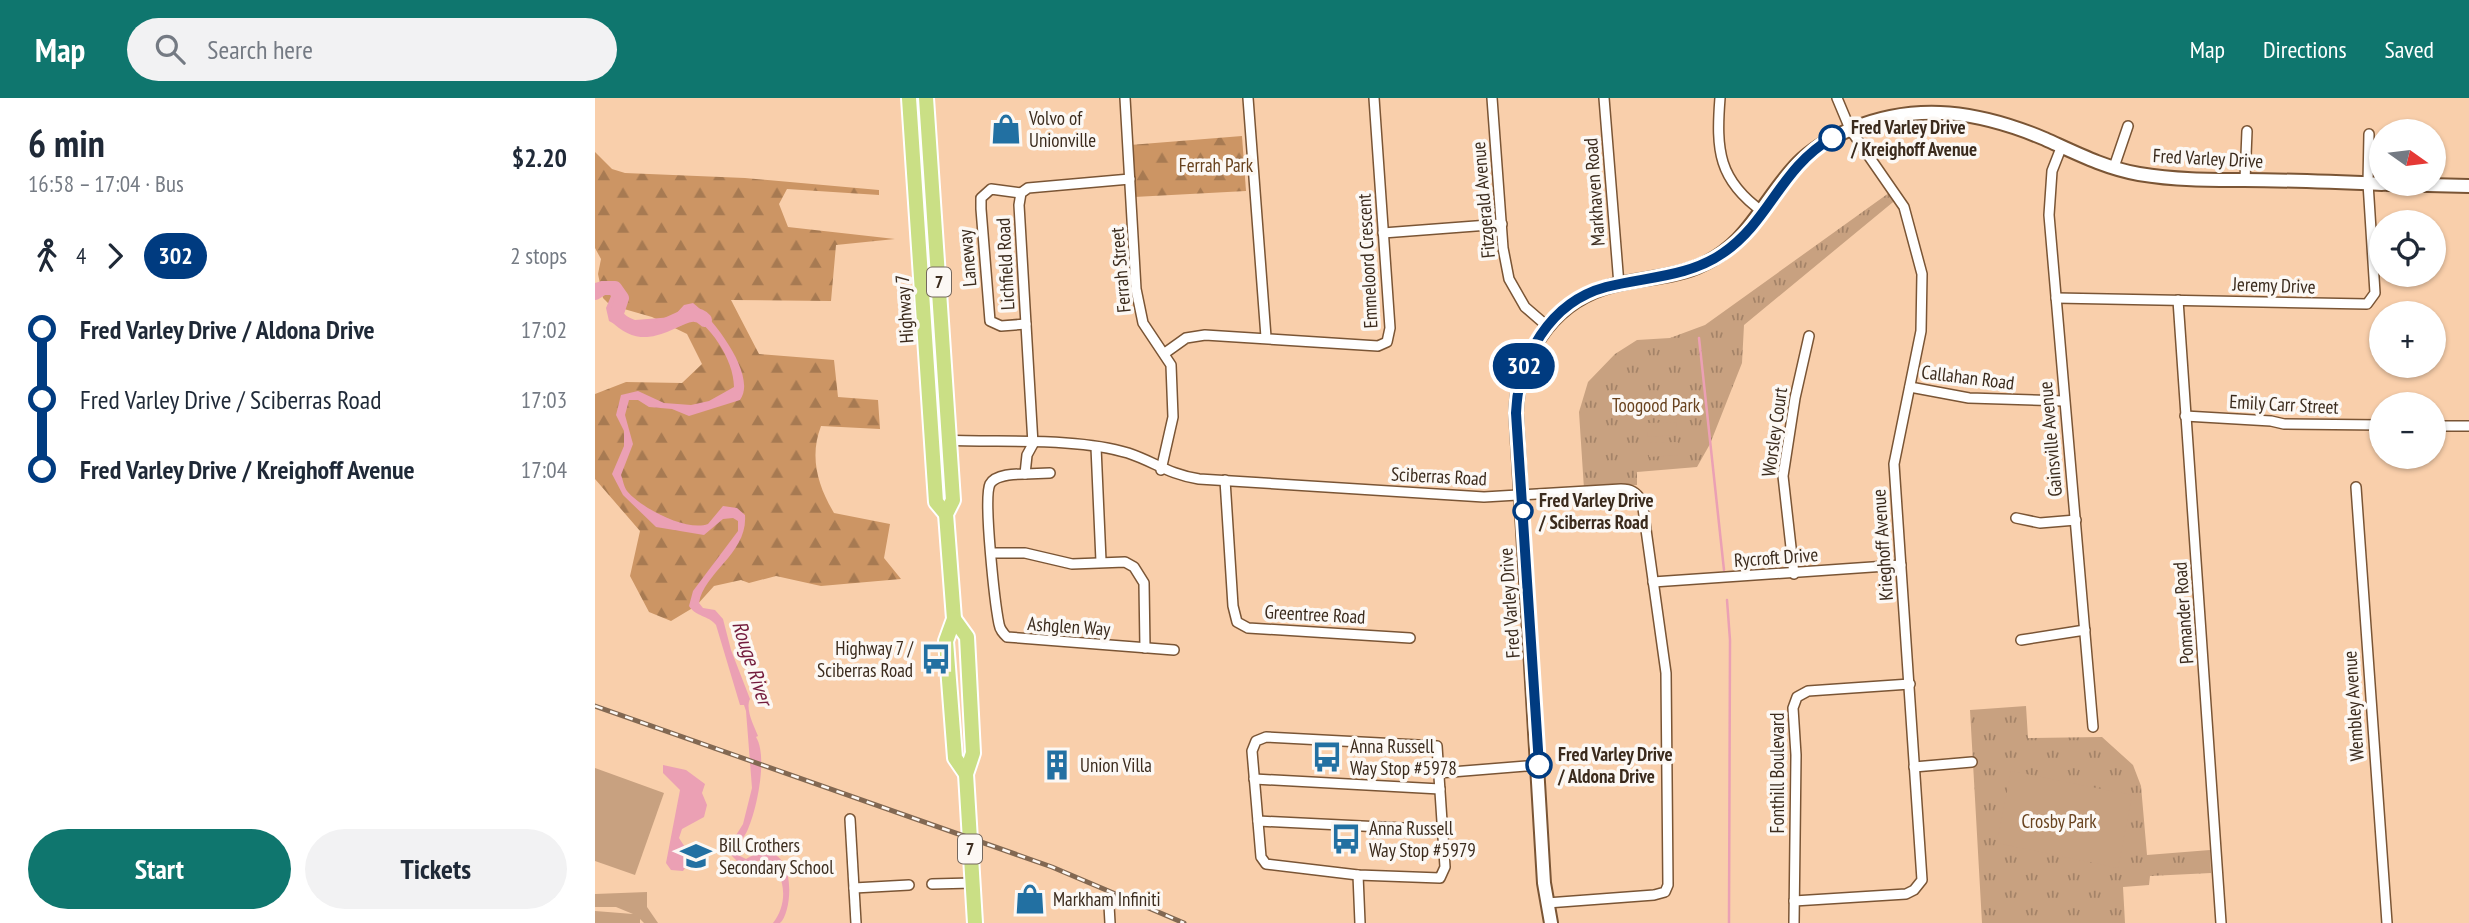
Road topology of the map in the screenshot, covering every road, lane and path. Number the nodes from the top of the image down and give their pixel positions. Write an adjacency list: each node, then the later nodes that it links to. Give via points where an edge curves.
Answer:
1 (909, 98): 39 (main road, Highway 7 / 7)
2 (926, 98): 40 (main road, Highway 7 / 7)
3 (1125, 98): 16 (street, Ferrah Street)
4 (1248, 98): 31 (street)
5 (1374, 98): 24 (street, Emmeloord Crescent)
6 (1492, 98): 23 (street, Fitzgerald Avenue)
7 (1604, 98): 25 (street, Markhaven Road)
8 (1720, 98): 22 (street, via 1717,135 1725,171 1746,200)
9 (1837, 98): 11 (street, Krieghoff Avenue)
10 (2127, 126): 15 (street)
11 (1850, 129): 14 (street, Fred Varley Drive, via 1891,116 1946,111 1999,121); 22 (street, Fred Varley Drive, via 1798,163); 33 (street, Krieghoff Avenue, via 1904,207 1920,260 1921,331)
12 (2246, 131): 17 (street)
13 (2369, 134): 18 (street)
14 (2061, 148): 15 (street, Fred Varley Drive); 26 (street, Gainsville Avenue, via 2048,203)
15 (2114, 167): 17 (street, Fred Varley Drive, via 2174,179)
16 (1130, 179): 21 (street, Lichfield Road, via 1028,188); 32 (street, Ferrah Street, via 1140,312)
17 (2245, 180): 18 (street, Fred Varley Drive)
18 (2368, 183): 27 (street, Jeremy Drive, via 2375,293 2370,302)
19 (2447, 185): 20 (street)
20 (2469, 186)
21 (1021, 193): 28 (street, Lichfield Road); 28 (street, Laneway, via 991,189 981,198 981,209 990,321 1001,326)
22 (1763, 212): 25 (street, Fred Varley Drive, via 1740,240 1702,265)
23 (1502, 224): 24 (street); 29 (street, Fitzgerald Avenue, via 1509,279 1525,307)
24 (1383, 233): 31 (street, Emmeloord Crescent, via 1390,328 1387,342 1378,346)
25 (1619, 285): 29 (street, Fred Varley Drive, via 1584,297)
26 (2056, 298): 27 (street, Jeremy Drive); 34 (street, Gainsville Avenue)
27 (2178, 300): 35 (street, Pomander Road)
28 (1026, 324): 41 (street, Lichfield Road)
29 (1547, 326): 48 (street, Fred Varley Drive, via 1526,360 1516,396)
30 (1809, 336): 55 (street, Worsley Court, via 1783,476)
31 (1266, 337): 32 (street, Emmeloord Crescent, via 1196,336 1174,344)
32 (1165, 353): 43 (street, Ferrah Street, via 1171,365 1173,417)
33 (1910, 387): 34 (street, Callahan Road, via 1969,398); 54 (street, Krieghoff Avenue, via 1894,464)
34 (2064, 401): 51 (street, Gainsville Avenue)
35 (2185, 416): 36 (street, Emily Carr Street); 87 (street, Pomander Road)
36 (2369, 425)
37 (2446, 426): 38 (street)
38 (2469, 426)
39 (932, 440): 40 (street, Sciberras Road); 49 (main road, Highway 7 / 7, via 936,502)
40 (950, 441): 41 (street, Sciberras Road); 49 (main road, Highway 7 / 7, via 953,500)
41 (1033, 444): 42 (street, Sciberras Road); 45 (street)
42 (1096, 447): 43 (street, Sciberras Road, via 1128,453); 53 (street)
43 (1161, 470): 46 (street, Sciberras Road)
44 (1050, 473): 45 (street, Ashglen Way)
45 (1025, 474): 52 (street, Ashglen Way, via 991,483 987,500)
46 (1225, 480): 48 (street, Sciberras Road); 58 (street, Greentree Road, via 1237,622 1248,628)
47 (2356, 487): 88 (street, Wembley Avenue)
48 (1522, 497): 56 (street, Sciberras Road, via 1621,489 1637,494); 65 (street, Fred Varley Drive)
49 (946, 514): 74 (main road, Highway 7 / 7, via 954,619 967,637 973,753 966,774)
50 (2016, 518): 51 (street, via 2040,523)
51 (2076, 520): 57 (street, Gainsville Avenue)
52 (991, 553): 53 (street, via 1025,554 1072,564); 60 (street, Ashglen Way, via 999,625 1007,638)
53 (1101, 561): 60 (street, via 1125,562 1140,573)
54 (1901, 565): 55 (street, Rycroft Drive); 62 (street, Krieghoff Avenue)
55 (1794, 574): 56 (street, Rycroft Drive)
56 (1653, 582): 79 (street, Sciberras Road, via 1666,673 1668,885 1665,892 1654,895)
57 (2085, 630): 59 (street); 63 (street, Gainsville Avenue)
58 (1411, 638)
59 (2021, 640)
60 (1145, 648): 61 (street, Ashglen Way)
61 (1174, 650)
62 (1910, 684): 66 (street, Krieghoff Avenue); 78 (street, Fonthill Boulevard, via 1808,691 1797,697 1793,708)
63 (2092, 727)
64 (1972, 762): 66 (street)
65 (1539, 765): 67 (street); 79 (street, Fred Varley Drive)
66 (1915, 767): 78 (street, Krieghoff Avenue, via 1919,885 1906,894)
67 (1439, 773): 68 (street, via 1437,746 1265,737 1256,741 1252,751); 69 (street)
68 (1254, 779): 69 (street); 71 (street)
69 (1440, 789): 72 (street)
70 (850, 819): 77 (street)
71 (1258, 821): 72 (street); 73 (street, via 1261,857 1266,864)
72 (1443, 830): 73 (street, via 1445,867 1440,878)
73 (1358, 875): 84 (street)
74 (972, 883): 75 (street); 82 (main road, Highway 7 / 7)
75 (932, 884)
76 (909, 885): 77 (street)
77 (854, 888): 81 (street)
78 (1794, 901): 86 (street, Fonthill Boulevard)
79 (1546, 903): 85 (street, Fred Varley Drive)
80 (1109, 905): 83 (street)
81 (856, 923)
82 (975, 923)
83 (1110, 923)
84 (1360, 923)
85 (1551, 923)
86 (1794, 923)
87 (2221, 923)
88 (2387, 923)

